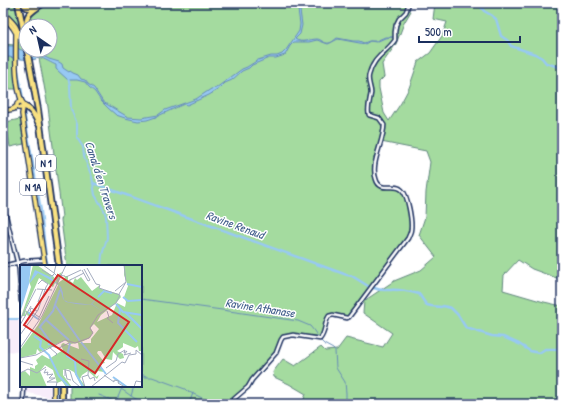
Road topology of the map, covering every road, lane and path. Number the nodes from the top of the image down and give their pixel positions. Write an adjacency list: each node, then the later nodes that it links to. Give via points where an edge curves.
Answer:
1 (21, 3): 2 (highway, via 33,8); 8 (highway); 9 (highway)
2 (42, 3): 10 (highway)
3 (409, 3): 31 (street, via 396,25 395,40 377,58 368,75 371,91 369,115 379,118 384,125 380,148 376,155 375,179 380,186 397,187 405,193 411,216 408,238 349,317 329,316 319,339 292,335 283,337 276,353)
4 (3, 4): 5 (main road)
5 (3, 7)
6 (3, 12): 11 (main road, N 1A, via 17,28)
7 (3, 16): 11 (main road, N 1A, via 16,33)
8 (23, 18)
9 (24, 18)
10 (27, 18)
11 (16, 45): 14 (main road, N 1A)
12 (30, 58): 13 (highway, N 1)
13 (31, 63): 16 (highway, N 1); 21 (highway, N 1, via 42,117)
14 (20, 106): 15 (main road); 16 (highway, via 29,109 36,117); 18 (main road, N 1A)
15 (3, 111)
16 (42, 135): 22 (highway, N 1)
17 (3, 204): 19 (street)
18 (44, 260): 19 (street); 20 (main road, N 1A)
19 (18, 263): 23 (street); 24 (street)
20 (45, 265)
21 (60, 265)
22 (60, 265)
23 (3, 266)
24 (20, 270)
25 (24, 387): 28 (street)
26 (54, 387): 29 (main road)
27 (63, 387): 30 (highway)
28 (23, 404)
29 (54, 404)
30 (63, 404)
31 (230, 404)

